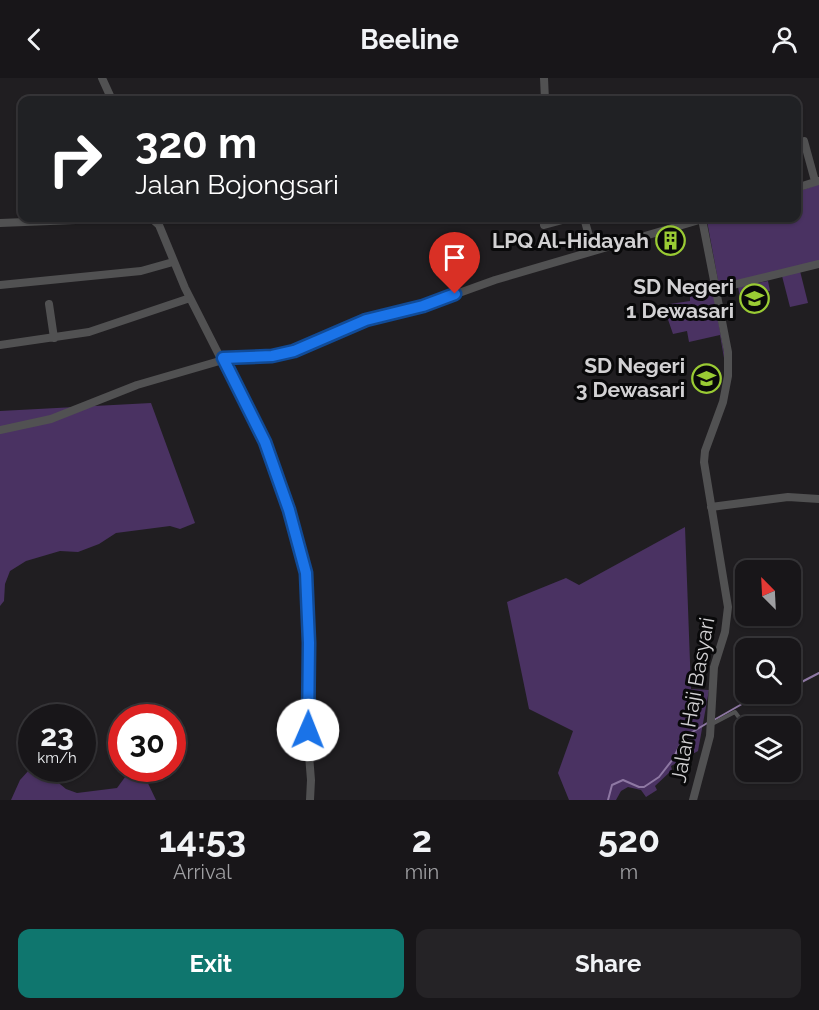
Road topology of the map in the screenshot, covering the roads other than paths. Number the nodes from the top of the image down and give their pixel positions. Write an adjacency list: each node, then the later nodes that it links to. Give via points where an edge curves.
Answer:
1 (102, 78): 3 (street)
2 (544, 78): 4 (street)
3 (110, 96)
4 (545, 96)
5 (804, 141): 6 (street)
6 (817, 181): 7 (street)
7 (801, 186)
8 (25, 222): 14 (street)
9 (156, 222): 17 (street)
10 (555, 222): 15 (street)
11 (585, 222): 16 (street)
12 (690, 222): 16 (street)
13 (705, 222): 20 (street, Jalan Haji Basyari)
14 (0, 223)
15 (544, 225)
16 (593, 250): 25 (street, via 423,306 366,320 294,351)
17 (173, 262): 19 (street, via 141,270); 21 (street)
18 (819, 264): 20 (street)
19 (0, 285)
20 (716, 289): 28 (street, Jalan Haji Basyari, via 728,346 728,376 704,456)
21 (190, 298): 23 (street, via 108,327); 25 (street)
22 (49, 304): 23 (street)
23 (54, 338): 24 (street)
24 (0, 345)
25 (223, 359): 26 (street, via 136,386 57,417); 31 (street, via 265,442 306,573)
26 (0, 430)
27 (819, 499): 28 (street, via 788,498)
28 (711, 507): 30 (street, Jalan Haji Basyari, via 728,607 714,667)
29 (738, 716): 30 (lane, via 735,712)
30 (711, 725): 32 (street, Jalan Haji Basyari)
31 (310, 800)
32 (693, 800)

